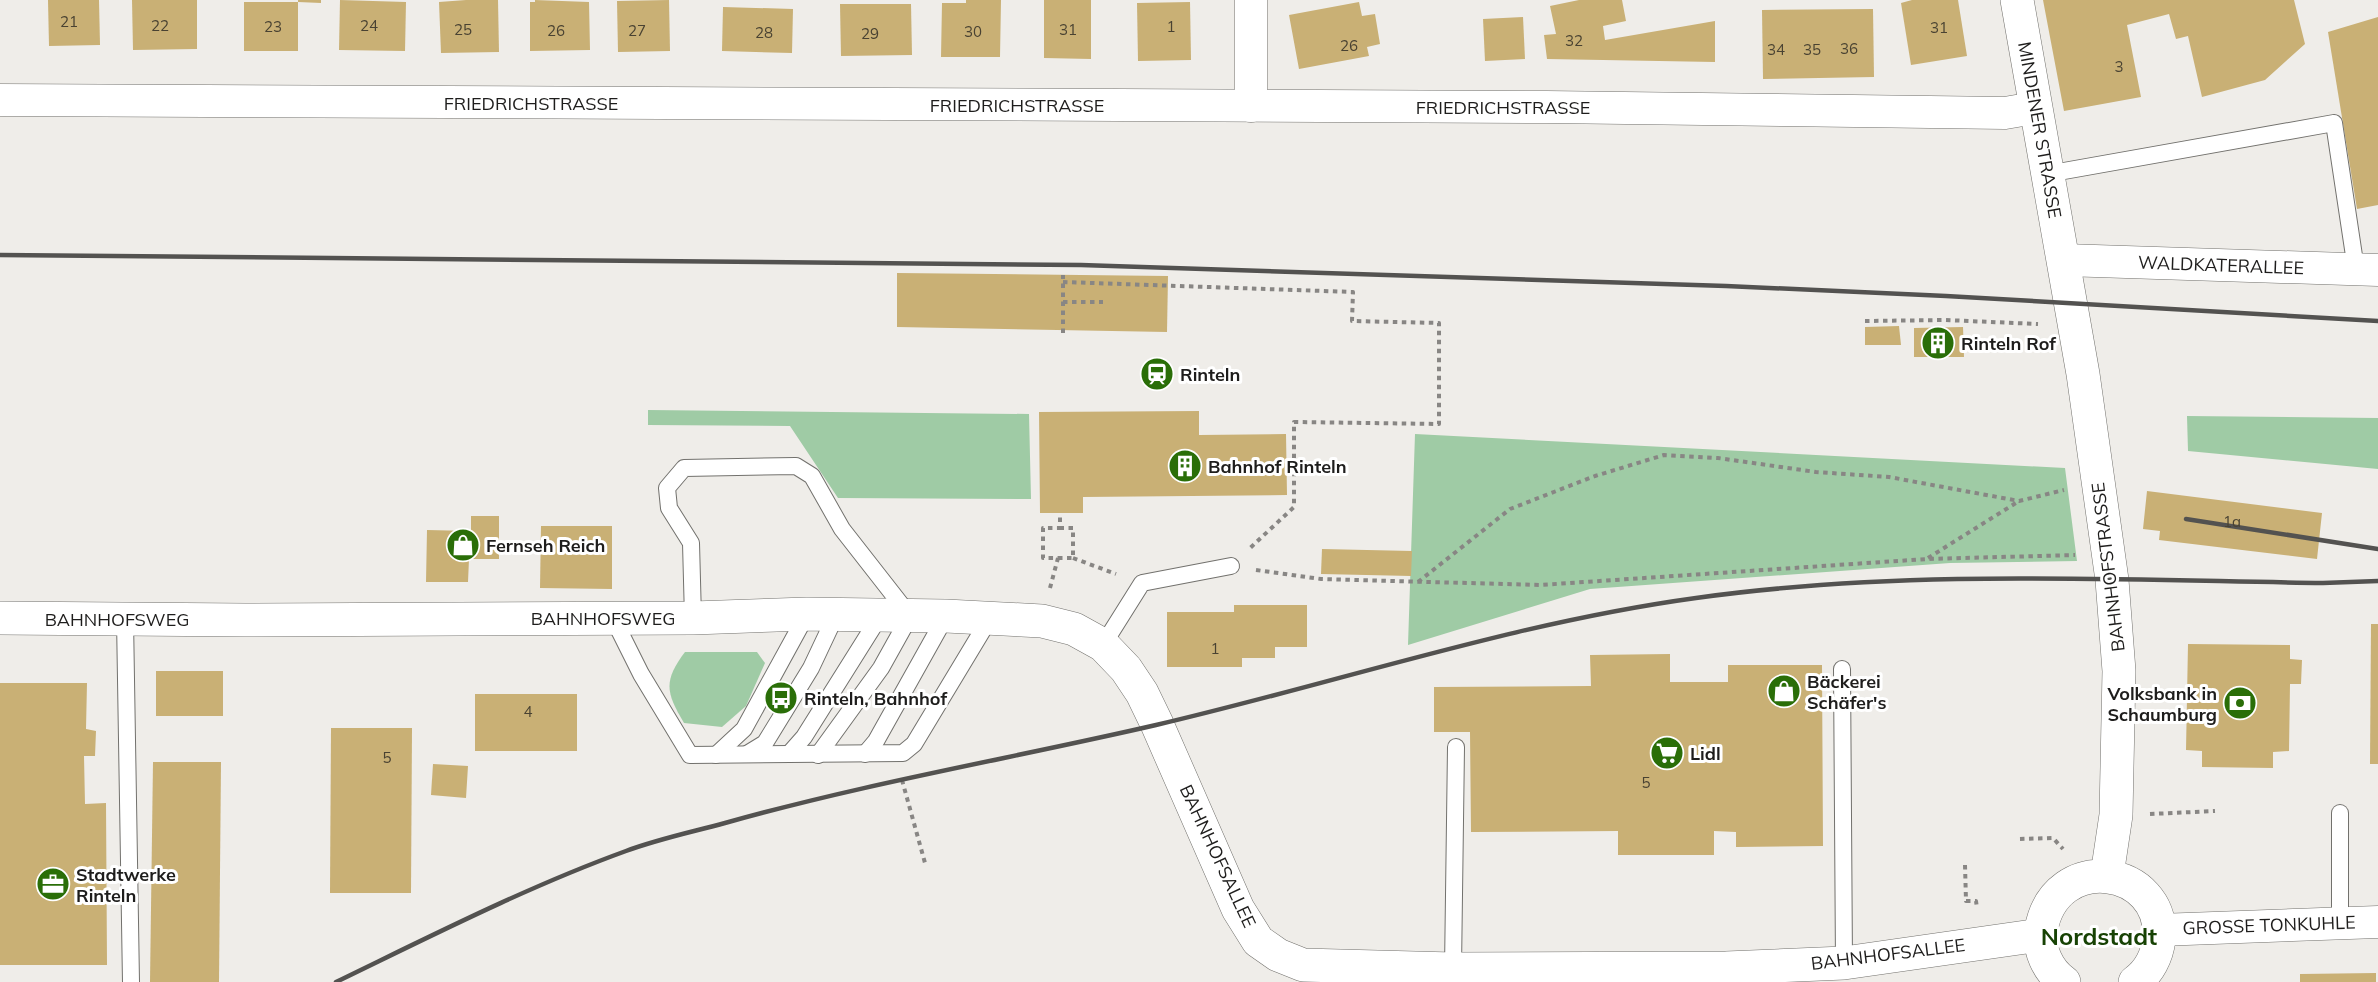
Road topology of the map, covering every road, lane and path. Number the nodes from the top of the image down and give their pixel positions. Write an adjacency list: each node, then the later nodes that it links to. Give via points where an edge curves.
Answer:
1 (1251, 0): 4 (street)
2 (2017, 0): 5 (street, MINDENER STRASSE)
3 (0, 100): 4 (street, FRIEDRICHSTRASSE)
4 (1251, 106): 5 (street, FRIEDRICHSTRASSE, via 2005,113)
5 (2034, 108): 6 (street, MINDENER STRASSE)
6 (2047, 174): 7 (street, MINDENER STRASSE); 8 (lane, via 2334,123)
7 (2064, 260): 8 (street, WALDKATERALLEE); 14 (street, BAHNHOFSTRASSE)
8 (2367, 269)
9 (1063, 275): 10 (path)
10 (1063, 282): 11 (path); 24 (path, via 1353,292 1352,321 1439,323 1439,424 1294,422 1294,507)
11 (1063, 302): 12 (path); 15 (path)
12 (1103, 302)
13 (1865, 321): 14 (path)
14 (2075, 326): 16 (street, BAHNHOFSTRASSE)
15 (1063, 333)
16 (2098, 482): 17 (path); 20 (street, BAHNHOFSTRASSE)
17 (2019, 501): 23 (path); 25 (path, via 1888,477 1664,455 1595,476 1510,509)
18 (1060, 513): 19 (path)
19 (1060, 528): 21 (path, via 1043,528 1043,558); 22 (path, via 1073,528)
20 (2108, 555): 23 (path); 48 (street, BAHNHOFSTRASSE, via 2119,670)
21 (1058, 558): 22 (path); 35 (path)
22 (1073, 558): 26 (path)
23 (1927, 559): 25 (path, via 1540,585)
24 (1231, 566): 25 (path, via 1321,579); 26 (lane)
25 (1417, 582)
26 (1142, 584): 36 (lane)
27 (821, 615): 28 (street, BAHNHOFSWEG); 32 (street, BAHNHOFSWEG); 43 (lane, via 744,729); 45 (lane, via 811,668 765,743)
28 (895, 616): 29 (street, BAHNHOFSWEG); 32 (lane, via 812,476 796,466 684,468 668,488 669,508 691,543); 42 (lane); 44 (lane, via 881,668)
29 (946, 616): 33 (street, BAHNHOFSWEG); 40 (lane, via 876,741)
30 (0, 618): 34 (street, BAHNHOFSWEG)
31 (614, 618): 32 (street, BAHNHOFSWEG); 34 (street, BAHNHOFSWEG); 43 (lane, via 641,674 690,755)
32 (693, 618)
33 (990, 618): 35 (street, BAHNHOFSWEG); 41 (lane, via 914,744 903,753)
34 (125, 619): 62 (lane)
35 (1042, 621): 36 (street, BAHNHOFSWEG, via 1074,629)
36 (1103, 645): 38 (street, BAHNHOFSWEG, via 1126,669)
37 (1842, 669): 59 (lane)
38 (1157, 724): 61 (street, BAHNHOFSALLEE, via 1238,909 1258,941)
39 (1455, 747): 60 (lane)
40 (864, 753): 41 (lane); 44 (lane)
41 (888, 753): 51 (path, via 901,779)
42 (789, 754): 44 (lane); 45 (lane)
43 (716, 755): 45 (lane)
44 (818, 755)
45 (744, 756)
46 (2215, 811): 48 (path)
47 (2340, 813): 55 (lane)
48 (2115, 815): 53 (street, BAHNHOFSTRASSE)
49 (2053, 838): 50 (path)
50 (2020, 839)
51 (925, 863)
52 (1965, 865): 54 (path)
53 (2107, 876): 57 (street, via 2143,893); 58 (street, via 2087,877 2068,885 2053,898)
54 (1966, 901)
55 (2340, 922): 56 (street, GROSSE TONKUHLE); 57 (street, GROSSE TONKUHLE)
56 (2378, 922)
57 (2159, 930): 64 (street, via 2152,964)
58 (2040, 935): 59 (street, BAHNHOFSALLEE); 63 (street, via 2050,968)
59 (1844, 963): 60 (street, BAHNHOFSALLEE, via 1726,968)
60 (1453, 969): 61 (street, BAHNHOFSALLEE)
61 (1302, 974)
62 (131, 982)
63 (2064, 982)
64 (2135, 982)

